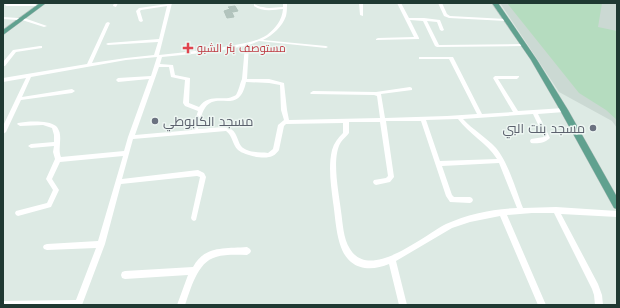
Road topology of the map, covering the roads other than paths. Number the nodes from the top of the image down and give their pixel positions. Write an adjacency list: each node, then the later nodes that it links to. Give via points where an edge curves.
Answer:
1 (6, 3): 7 (street)
2 (43, 3): 13 (main road)
3 (361, 3): 11 (street)
4 (399, 3): 14 (street)
5 (440, 3): 16 (street, via 449,18)
6 (495, 3): 16 (main road)
7 (36, 4): 13 (main road)
8 (169, 4): 17 (street, via 140,9 138,11); 24 (street)
9 (255, 5): 10 (street, via 263,8)
10 (285, 5): 25 (street, via 284,16 278,27)
11 (362, 15)
12 (3, 18): 13 (street)
13 (21, 19): 19 (street); 20 (main road); 22 (main road)
14 (408, 19): 15 (street); 23 (street, via 417,38)
15 (424, 19): 21 (street, via 438,20); 28 (street, via 437,46)
16 (506, 20): 28 (main road)
17 (141, 21)
18 (108, 23): 33 (street)
19 (45, 26)
20 (3, 30)
21 (442, 30)
22 (3, 34)
23 (378, 38)
24 (161, 40): 26 (street); 31 (street)
25 (259, 41): 27 (street); 30 (street)
26 (108, 44)
27 (248, 44): 31 (street, via 212,51); 41 (street)
28 (523, 44): 48 (main road)
29 (40, 47): 35 (street, via 15,51)
30 (326, 47)
31 (158, 56): 33 (street); 34 (street)
32 (421, 58): 51 (street, via 451,58)
33 (88, 65): 36 (street)
34 (156, 65): 37 (street); 47 (street, via 171,66 173,76 188,79 186,103)
35 (3, 66)
36 (29, 76): 39 (street); 46 (street)
37 (152, 77): 40 (street); 60 (street)
38 (517, 77): 50 (street, via 495,78)
39 (3, 80)
40 (118, 80)
41 (243, 80): 47 (street, via 238,97 210,100); 56 (street, via 282,84)
42 (410, 89): 45 (street)
43 (72, 91): 46 (street)
44 (313, 93): 45 (street)
45 (378, 93): 55 (street)
46 (18, 99): 59 (street)
47 (201, 110): 58 (street)
48 (564, 110): 49 (street); 71 (main road)
49 (535, 112): 50 (street); 61 (street, via 547,138)
50 (516, 113): 51 (street)
51 (480, 115): 52 (street)
52 (460, 117): 53 (street); 66 (street, via 465,126 496,151)
53 (423, 119): 55 (street); 67 (street)
54 (346, 120): 55 (street); 56 (street); 81 (street, via 346,133 337,143 334,158 343,244 359,263 378,264)
55 (383, 121): 69 (street, via 391,177)
56 (287, 122): 58 (street, via 282,123 276,150 269,155 242,150 229,129)
57 (20, 124): 62 (street, via 43,123 54,127 57,133)
58 (195, 131): 60 (street)
59 (3, 132)
60 (131, 137): 64 (street)
61 (533, 141)
62 (56, 144): 63 (street); 65 (street)
63 (31, 146)
64 (126, 153): 65 (street); 68 (street)
65 (58, 160): 75 (street, via 49,179 56,190 51,203)
66 (501, 161): 67 (street); 72 (street)
67 (438, 164): 70 (street, via 451,199)
68 (119, 182): 77 (street, via 202,175); 78 (street)
69 (376, 182)
70 (470, 200)
71 (617, 205)
72 (521, 210): 73 (street); 74 (street)
73 (556, 210): 76 (street); 89 (street, via 595,287)
74 (502, 212): 81 (street, via 450,225); 88 (street)
75 (18, 213)
76 (617, 214)
77 (194, 218)
78 (101, 244): 79 (street); 84 (street)
79 (47, 247)
80 (247, 251): 82 (street, via 215,253 204,259)
81 (392, 260): 87 (street)
82 (195, 270): 83 (street); 86 (street)
83 (125, 275)
84 (78, 304): 85 (street)
85 (4, 305)
86 (181, 305)
87 (403, 305)
88 (542, 305)
89 (599, 305)

